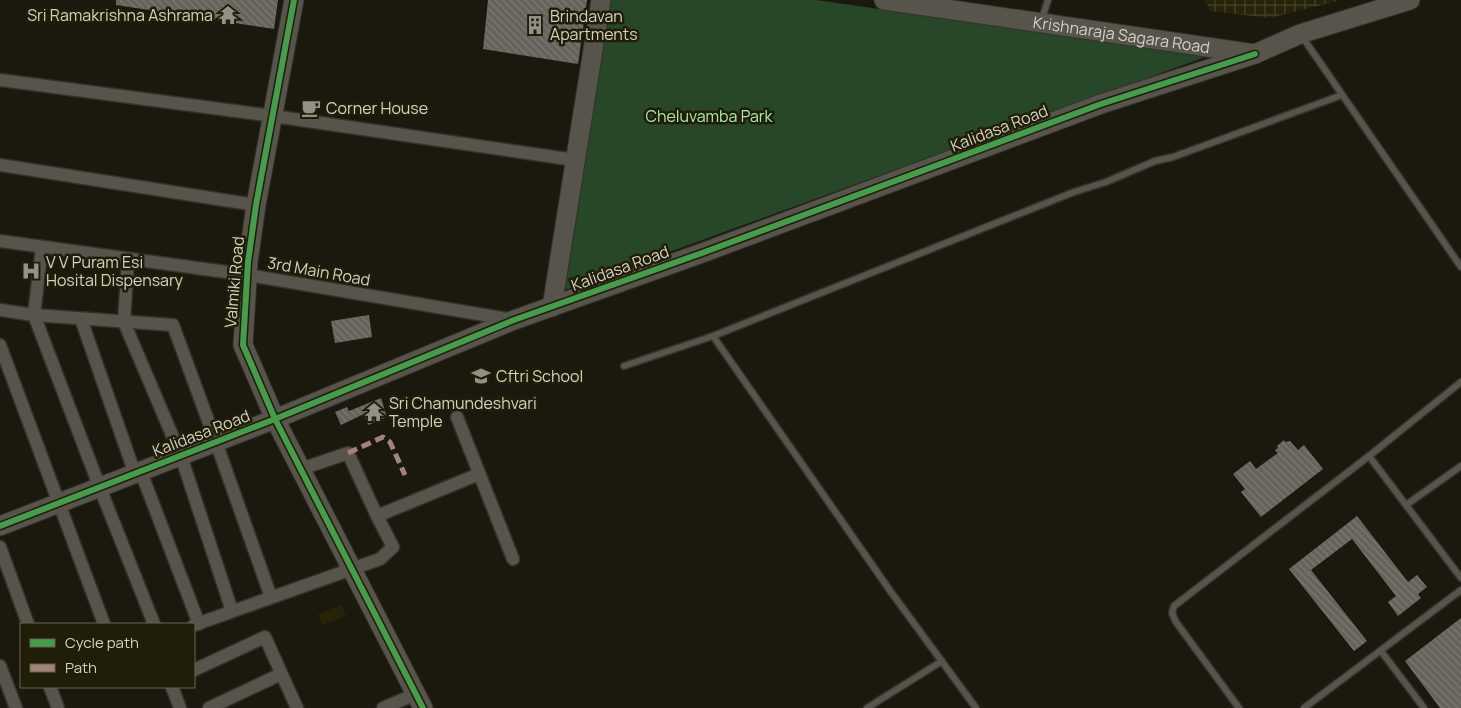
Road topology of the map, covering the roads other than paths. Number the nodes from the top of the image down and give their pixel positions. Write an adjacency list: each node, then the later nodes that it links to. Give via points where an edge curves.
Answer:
1 (294, 0): 11 (street, Valmiki Road)
2 (601, 0): 12 (street)
3 (884, 0): 6 (street, Krishnaraja Sagara Road)
4 (1048, 0): 6 (lane)
5 (1410, 0): 7 (street)
6 (1041, 23): 8 (street, Krishnaraja Sagara Road)
7 (1300, 34): 8 (street); 10 (lane)
8 (1255, 54): 20 (street, Kalidasa Road, via 1101,104)
9 (0, 80): 11 (street)
10 (1342, 95): 18 (lane); 26 (lane, via 1074,192)
11 (273, 116): 12 (street); 14 (street, Valmiki Road)
12 (575, 160): 20 (street)
13 (0, 165): 14 (street)
14 (256, 206): 19 (street, Valmiki Road)
15 (0, 241): 16 (street, 3rd Main Road)
16 (42, 247): 17 (street, 3rd Main Road); 22 (street)
17 (128, 258): 19 (street, 3rd Main Road); 25 (street)
18 (1461, 267)
19 (248, 275): 24 (street, 3rd Main Road); 31 (street, Valmiki Road, via 243,345)
20 (552, 307): 24 (street, Kalidasa Road)
21 (0, 310): 22 (street)
22 (34, 315): 23 (street); 39 (street)
23 (81, 319): 25 (street); 37 (street)
24 (514, 320): 31 (street, Kalidasa Road)
25 (124, 322): 32 (street, via 173,325); 33 (street)
26 (713, 336): 28 (lane); 56 (lane)
27 (0, 345): 40 (street)
28 (624, 366)
29 (1461, 382): 34 (lane)
30 (457, 417): 38 (street)
31 (275, 419): 32 (street, Kalidasa Road); 36 (street, Valmiki Road)
32 (216, 442): 33 (street, Kalidasa Road); 49 (street)
33 (181, 456): 37 (street, Kalidasa Road); 50 (street)
34 (1369, 456): 41 (lane); 71 (lane, via 1174,606 1172,613 1176,622)
35 (1461, 466): 41 (lane)
36 (301, 469): 42 (street, via 348,453); 46 (street, Valmiki Road)
37 (138, 473): 39 (street, Kalidasa Road); 54 (street)
38 (479, 474): 42 (street); 45 (street)
39 (100, 488): 40 (street, Kalidasa Road); 53 (street)
40 (60, 503): 43 (street, Kalidasa Road); 52 (street)
41 (1406, 506): 47 (lane)
42 (377, 516): 46 (street, via 393,548 380,559)
43 (0, 526)
44 (0, 547): 51 (street)
45 (513, 558)
46 (351, 568): 49 (street); 62 (street, Valmiki Road)
47 (1461, 578)
48 (1461, 590): 55 (lane)
49 (270, 598): 50 (street)
50 (232, 611): 54 (street)
51 (28, 623)
52 (104, 623)
53 (154, 623)
54 (196, 624)
55 (1381, 652): 72 (lane); 73 (lane)
56 (942, 661): 69 (lane); 70 (lane)
57 (0, 666): 63 (street)
58 (195, 670): 59 (street, via 265,637)
59 (281, 674): 66 (street); 67 (street)
60 (50, 688): 64 (street)
61 (172, 688): 65 (street)
62 (420, 701): 68 (street)
63 (16, 708)
64 (58, 708)
65 (180, 708)
66 (209, 708)
67 (297, 708)
68 (383, 708)
69 (867, 708)
70 (976, 708)
71 (1239, 708)
72 (1304, 708)
73 (1424, 708)

